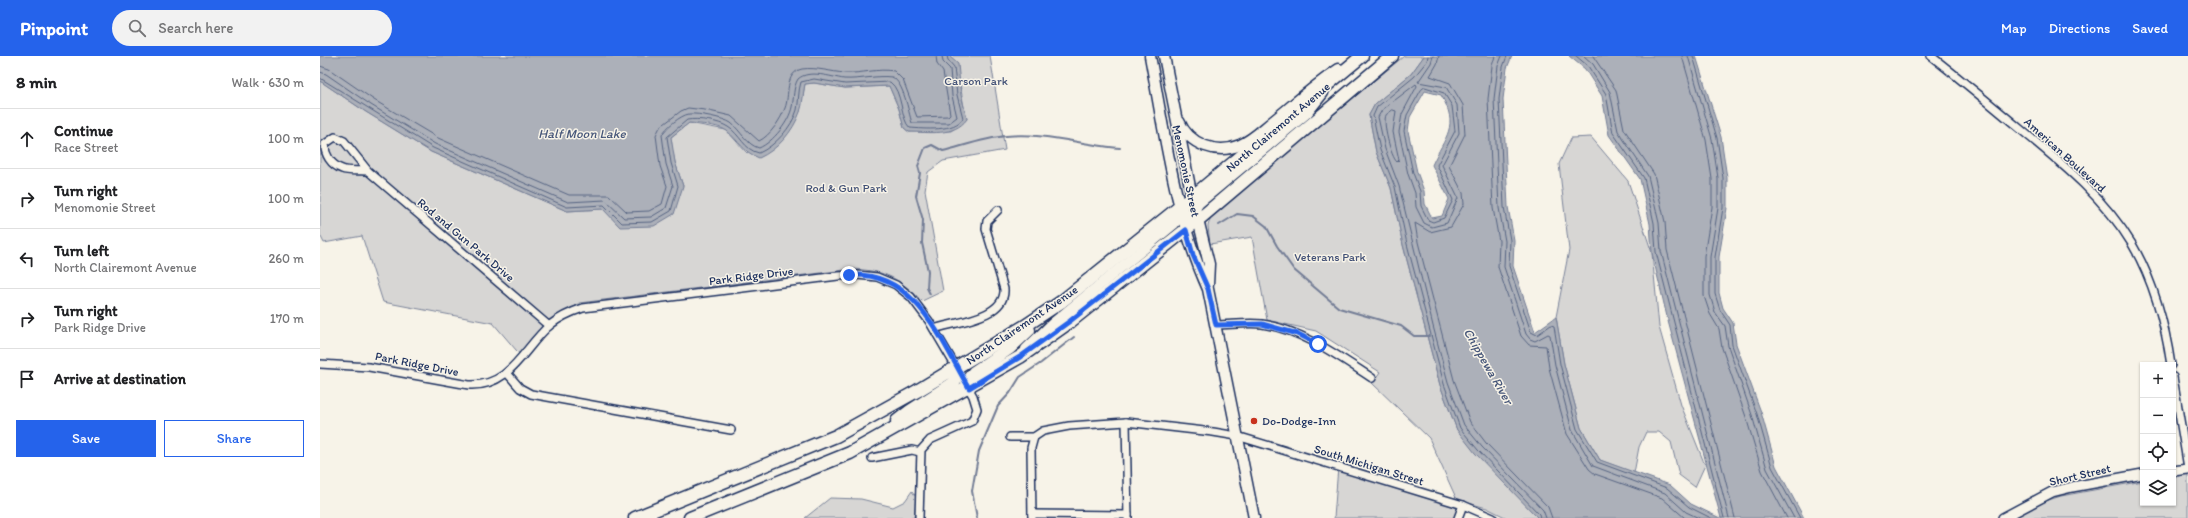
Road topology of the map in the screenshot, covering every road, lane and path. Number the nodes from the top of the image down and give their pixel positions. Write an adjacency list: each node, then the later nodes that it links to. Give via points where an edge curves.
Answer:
1 (1150, 56): 10 (main road, Menomonie Street)
2 (1164, 56): 6 (main road, Menomonie Street)
3 (1360, 56): 6 (main road, via 1327,77 1250,139 1235,147 1213,148 1201,144 1188,134); 8 (main road, North Clairemont Avenue)
4 (1392, 56): 11 (main road, North Clairemont Avenue)
5 (1931, 56): 19 (street, American Boulevard, via 2090,188 2112,214 2132,245 2148,278)
6 (1175, 114): 8 (main road, Menomonie Street)
7 (368, 171): 7 (street, Rod and Gun Park Drive, via 342,169 327,157 324,152 325,144 335,137 344,141); 16 (street, Rod and Gun Park Drive)
8 (1194, 202): 10 (main road, North Clairemont Avenue); 11 (main road, Menomonie Street); 12 (main road)
9 (998, 210): 17 (street, via 987,221 986,229 1004,289 1003,299 993,311)
10 (1181, 211): 12 (main road, Menomonie Street); 14 (main road, North Clairemont Avenue); 18 (main road, via 1170,228 1041,333)
11 (1198, 220): 12 (main road, North Clairemont Avenue); 13 (main road, Menomonie Street, via 1209,264)
12 (1186, 230): 13 (main road, Menomonie Street, via 1193,255); 18 (main road, North Clairemont Avenue, via 1070,321)
13 (1208, 289): 15 (main road, Menomonie Street)
14 (1045, 313): 21 (main road, North Clairemont Avenue); 24 (main road, via 1010,348 974,372 970,377)
15 (1216, 325): 23 (street, via 1262,324 1298,334); 29 (main road, Menomonie Street)
16 (549, 326): 17 (street, Park Ridge Drive, via 568,314 596,305 857,275 877,277 896,285 920,307); 22 (street, Park Ridge Drive)
17 (934, 329): 21 (street, Park Ridge Drive)
18 (1014, 361): 24 (main road, North Clairemont Avenue)
19 (2170, 362)
20 (320, 364): 22 (street, Park Ridge Drive, via 369,367 474,386 485,385)
21 (957, 368): 24 (street, Park Ridge Drive); 28 (main road, via 952,384 900,417); 40 (main road, North Clairemont Avenue, via 836,436)
22 (507, 374): 27 (street, via 520,388 532,394)
23 (1372, 378)
24 (969, 388): 28 (main road, North Clairemont Avenue); 32 (street, Park Ridge Drive, via 976,404 976,413 972,421 930,440)
25 (2176, 395): 34 (street)
26 (1126, 422): 29 (street, South Michigan Street); 31 (street, South Michigan Street, via 1054,429 1043,431); 39 (street)
27 (731, 430)
28 (887, 433): 41 (main road, North Clairemont Avenue, via 850,452)
29 (1237, 436): 37 (street, South Michigan Street); 43 (main road, Menomonie Street)
30 (1010, 437): 31 (street)
31 (1034, 437): 38 (street, via 1031,448)
32 (920, 452): 33 (street, via 912,450); 42 (street)
33 (872, 458)
34 (2188, 469): 35 (street)
35 (2176, 471)
36 (2140, 475): 46 (street, Short Street, via 2052,492)
37 (1463, 505): 44 (street); 45 (street, South Michigan Street)
38 (1032, 516): 39 (street)
39 (1128, 516)
40 (635, 518)
41 (690, 518)
42 (919, 518)
43 (1254, 518)
44 (1458, 518)
45 (1492, 518)
46 (2003, 518)

